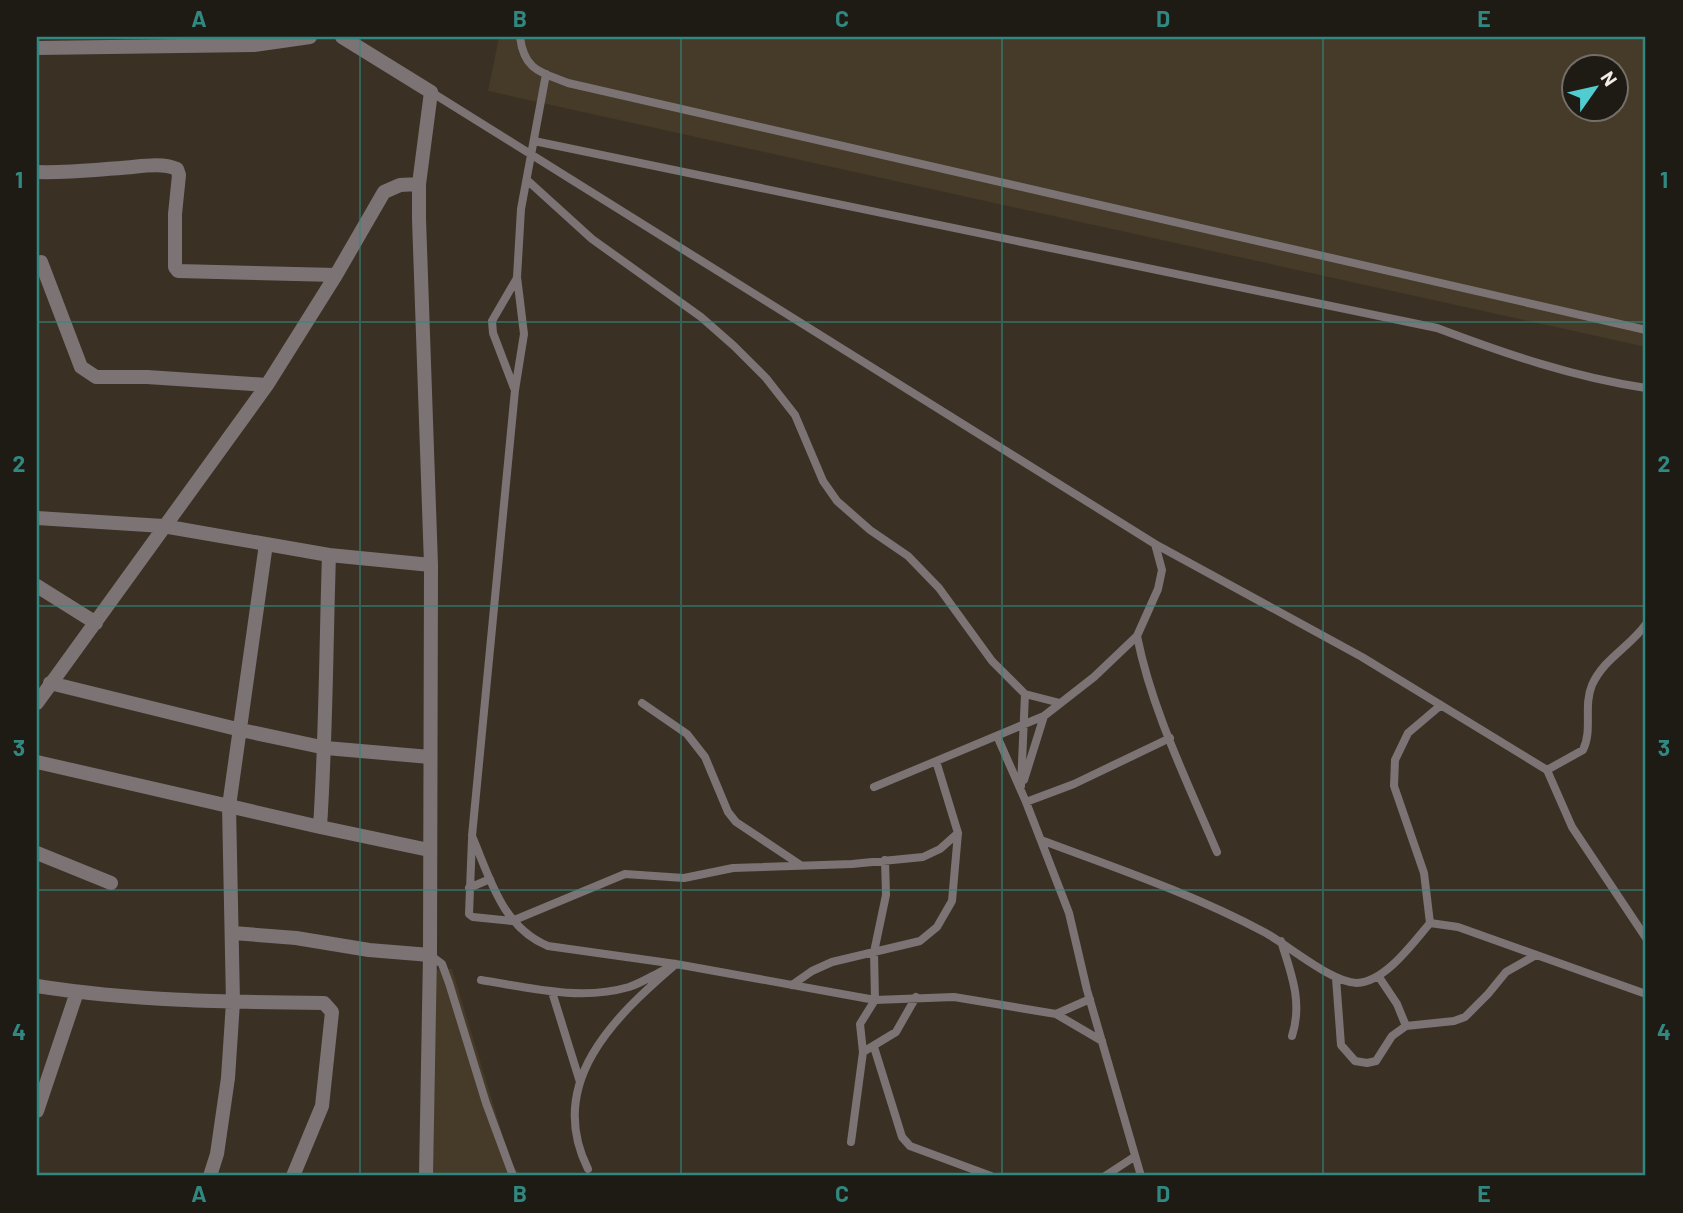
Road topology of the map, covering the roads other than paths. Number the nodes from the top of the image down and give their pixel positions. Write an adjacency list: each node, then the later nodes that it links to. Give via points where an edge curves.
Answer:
1 (310, 37): 4 (street, via 254,45)
2 (342, 37): 6 (street)
3 (520, 37): 5 (lane, via 522,53 533,69)
4 (37, 48)
5 (546, 74): 7 (lane); 15 (lane, via 568,83)
6 (431, 92): 8 (lane); 11 (street)
7 (534, 141): 8 (lane); 17 (lane, via 1437,328 1522,360)
8 (531, 156): 10 (lane); 22 (lane)
9 (37, 172): 13 (street, via 153,166 177,169 178,271)
10 (527, 180): 14 (lane); 30 (lane, via 592,239 701,317 766,378 795,415 823,481 837,501 908,556 939,588 992,661)
11 (419, 184): 13 (street, via 400,184 384,192); 24 (street)
12 (41, 262): 16 (street, via 81,367 88,374)
13 (336, 275): 16 (street)
14 (517, 277): 18 (lane, via 524,334); 18 (lane, via 492,321)
15 (1646, 330)
16 (267, 385): 20 (street)
17 (1646, 388)
18 (515, 390): 51 (lane)
19 (37, 518): 20 (street)
20 (163, 526): 21 (street); 26 (street)
21 (266, 544): 23 (street); 37 (street)
22 (1155, 544): 28 (lane, via 1162,570); 34 (lane)
23 (329, 555): 24 (street); 40 (street)
24 (431, 565): 41 (street)
25 (37, 586): 26 (street)
26 (96, 623): 29 (street)
27 (1646, 624): 44 (lane, via 1602,667 1592,684 1586,701 1583,750)
28 (1137, 636): 33 (lane); 39 (lane)
29 (50, 683): 31 (street); 37 (street)
30 (1025, 694): 33 (lane); 36 (lane)
31 (37, 703)
32 (642, 703): 57 (lane, via 687,734 705,757 736,822)
33 (1060, 703): 35 (lane)
34 (1441, 705): 44 (lane); 62 (lane, via 1408,733 1395,760 1394,786 1423,873)
35 (1044, 716): 36 (lane); 46 (lane)
36 (1024, 725): 38 (lane); 46 (lane)
37 (241, 730): 40 (street); 48 (street)
38 (997, 736): 42 (lane); 46 (lane)
39 (1170, 738): 47 (lane); 54 (lane)
40 (326, 748): 41 (street); 49 (street)
41 (430, 757): 53 (street)
42 (936, 761): 45 (lane); 50 (lane)
43 (37, 762): 48 (street)
44 (1547, 770): 64 (lane, via 1572,827)
45 (874, 787)
46 (1021, 789): 47 (lane)
47 (1026, 802): 52 (lane)
48 (229, 806): 49 (street); 63 (street)
49 (320, 827): 53 (street)
50 (958, 833): 56 (lane, via 923,857); 66 (lane, via 953,901 937,927 920,941)
51 (472, 836): 58 (lane); 60 (lane)
52 (1041, 840): 65 (lane, via 1191,897); 79 (lane, via 1069,913)
53 (429, 850): 67 (street)
54 (1217, 852)
55 (37, 853): 59 (street)
56 (886, 860): 57 (lane); 66 (lane, via 886,895)
57 (800, 864): 61 (lane, via 733,868 684,878 625,874)
58 (490, 878): 60 (lane); 61 (lane)
59 (111, 883)
60 (469, 888): 61 (lane, via 469,914)
61 (512, 921): 69 (lane, via 533,940 548,946)
62 (1430, 923): 68 (lane, via 1458,927); 70 (lane)
63 (233, 933): 67 (street); 81 (street)
64 (1646, 939)
65 (1281, 941): 71 (lane); 84 (lane, via 1296,990)
66 (874, 952): 73 (lane, via 832,962); 80 (lane)
67 (430, 955): 95 (street); 96 (lane, via 442,964)
68 (1536, 955): 77 (lane); 83 (lane, via 1506,972 1465,1017)
69 (676, 964): 73 (lane); 76 (lane, via 627,987 592,993); 88 (lane, via 621,1016 597,1046)
70 (1379, 977): 71 (lane, via 1360,983); 83 (lane)
71 (1336, 978): 83 (lane, via 1341,1045 1355,1060 1376,1061 1392,1036)
72 (481, 980): 76 (lane)
73 (793, 985): 80 (lane)
74 (37, 986): 75 (street)
75 (77, 992): 81 (street); 89 (street)
76 (552, 992): 88 (lane)
77 (1646, 994)
78 (916, 997): 80 (lane); 82 (lane, via 954,997); 86 (lane, via 896,1032)
79 (1090, 999): 82 (lane); 85 (lane)
80 (875, 1000): 87 (lane, via 860,1024)
81 (233, 1002): 93 (street, via 228,1078); 94 (street, via 324,1003 331,1012 322,1106)
82 (1056, 1014): 85 (lane)
83 (1406, 1026)
84 (1292, 1036)
85 (1101, 1041): 91 (lane)
86 (874, 1047): 87 (lane); 97 (lane, via 902,1137 910,1146)
87 (863, 1052): 90 (lane)
88 (580, 1082): 92 (lane, via 574,1130)
89 (37, 1111)
90 (851, 1142)
91 (1133, 1157): 98 (lane); 99 (lane)
92 (588, 1169)
93 (210, 1176)
94 (293, 1176)
95 (426, 1176)
96 (513, 1176)
97 (990, 1176)
98 (1105, 1176)
99 (1141, 1176)

